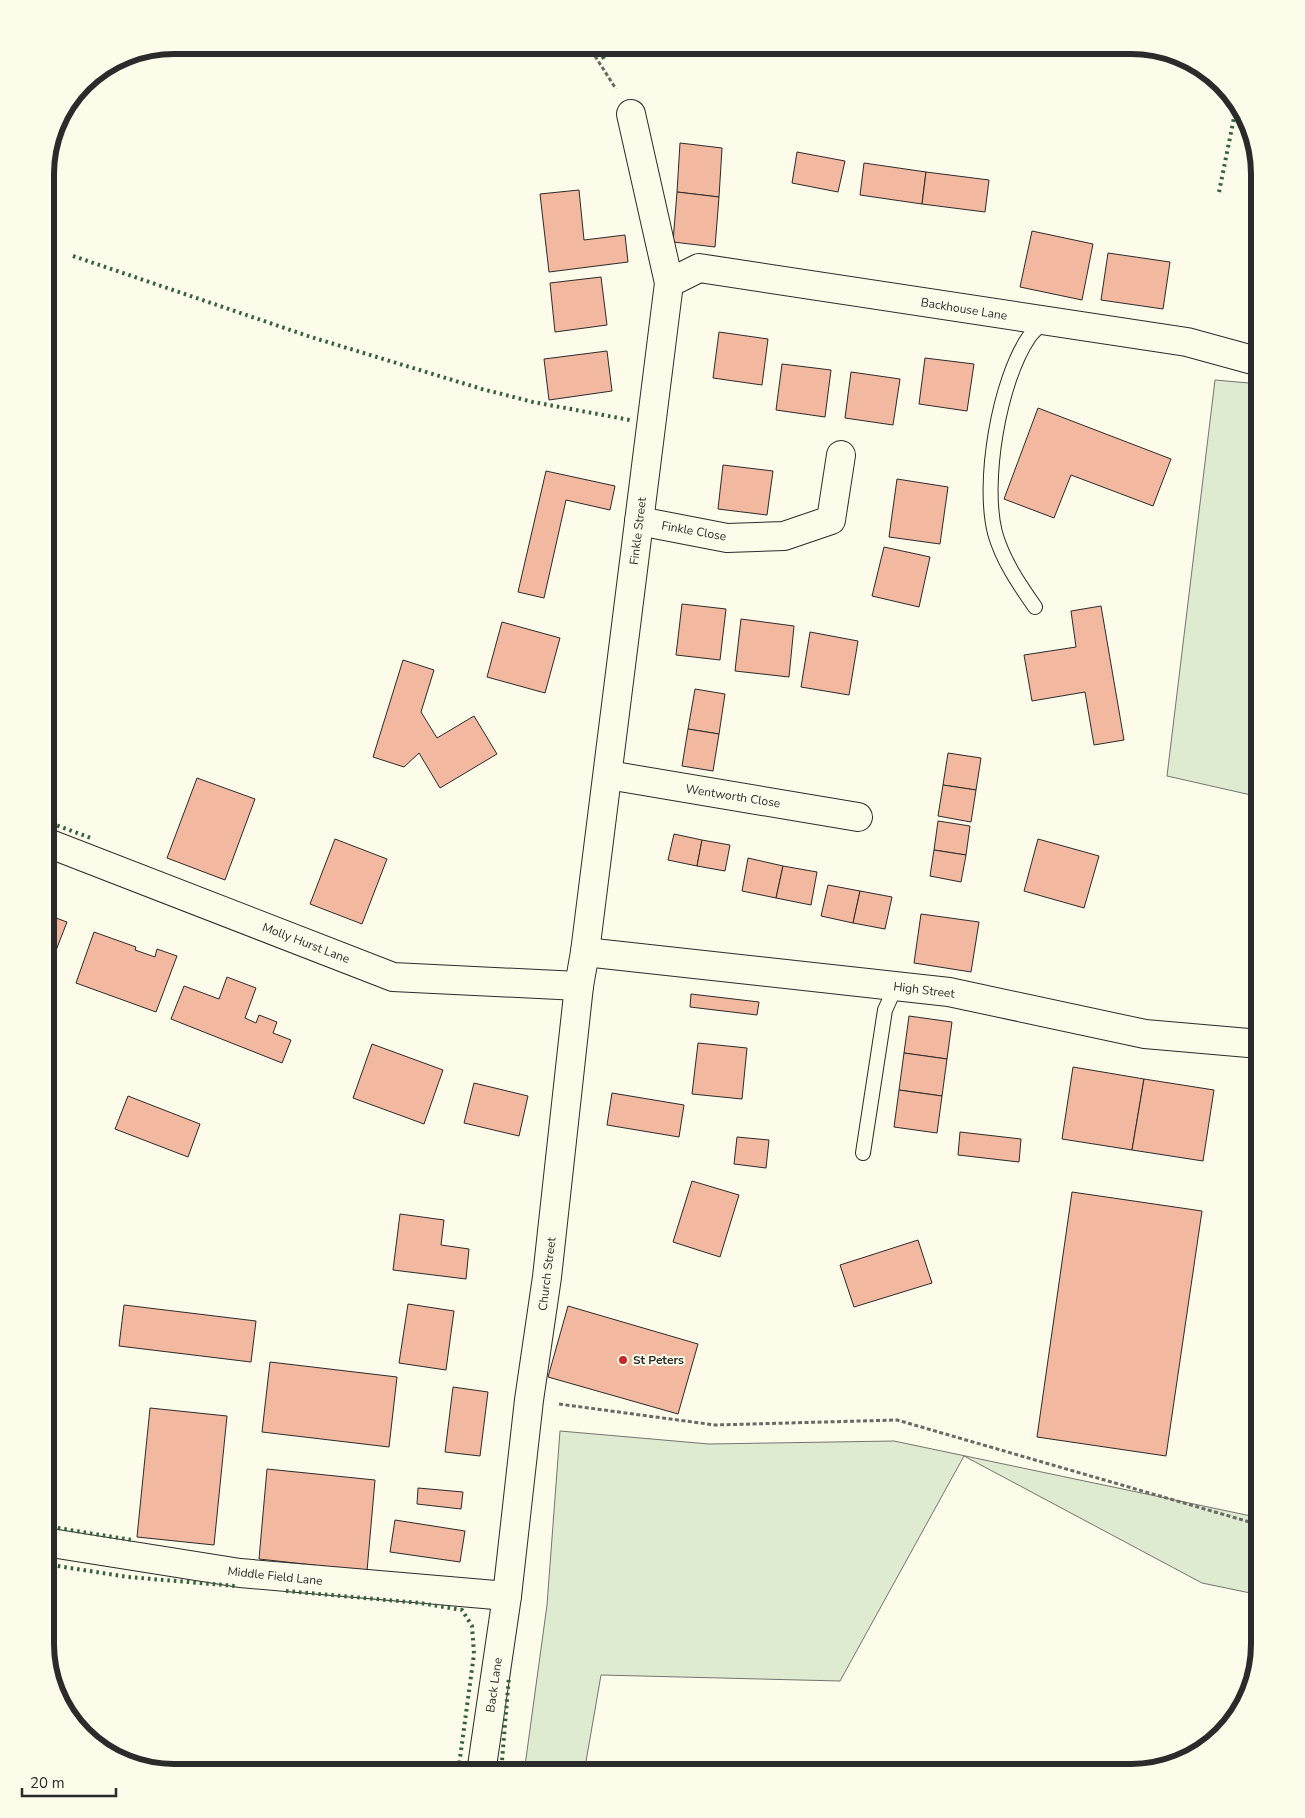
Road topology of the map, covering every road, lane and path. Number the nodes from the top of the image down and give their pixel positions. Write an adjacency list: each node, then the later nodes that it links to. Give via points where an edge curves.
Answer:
1 (594, 54): 2 (path)
2 (631, 114): 3 (street, Finkle Street)
3 (668, 283): 4 (street, Backhouse Lane, via 699,268); 7 (street, Finkle Street)
4 (1045, 321): 5 (street, Backhouse Lane, via 1187,342); 8 (lane, via 1029,336 1010,379 1000,412 991,477 995,532 1004,560)
5 (1251, 360)
6 (842, 455): 7 (street, Finkle Close, via 832,520 784,536 728,538)
7 (639, 521): 9 (street, Finkle Street)
8 (1035, 607)
9 (608, 775): 10 (street, Wentworth Close); 12 (street, Finkle Street)
10 (858, 816)
11 (54, 845): 13 (street, Molly Hurst Lane, via 393,977)
12 (585, 952): 13 (street, Church Street); 14 (street, High Street)
13 (579, 986): 17 (street, Church Street, via 547,1277)
14 (896, 986): 15 (street, High Street, via 949,992 1145,1034); 16 (lane, via 885,1010)
15 (1251, 1043)
16 (863, 1153)
17 (529, 1400): 18 (path, via 715,1425 897,1420); 20 (street, Church Street)
18 (1251, 1522)
19 (54, 1543): 20 (street, Middle Field Lane, via 240,1573)
20 (507, 1596): 21 (street, Back Lane)
21 (481, 1764)

